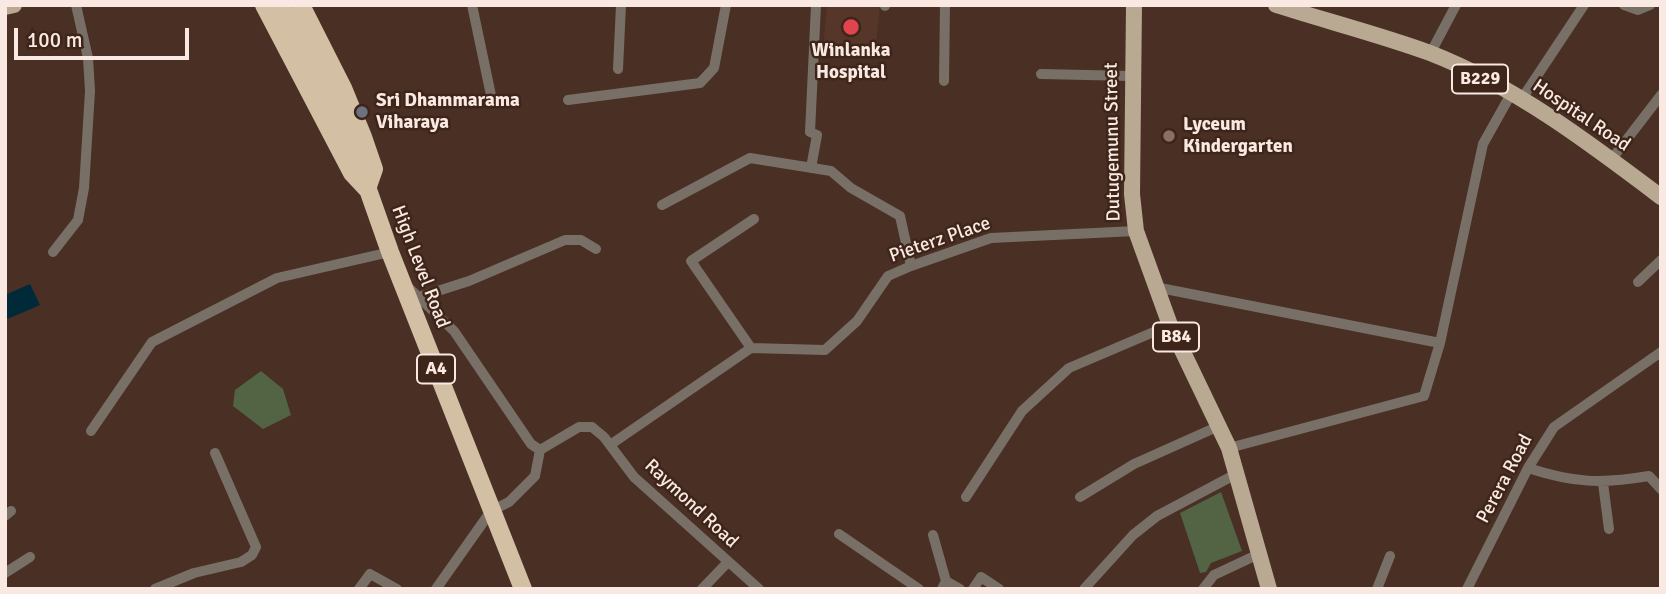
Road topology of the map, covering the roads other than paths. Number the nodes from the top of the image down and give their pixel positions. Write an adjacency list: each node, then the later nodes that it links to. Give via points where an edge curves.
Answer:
1 (14, 5): 17 (main road)
2 (76, 5): 37 (street, via 90,91 84,188 78,220)
3 (264, 5): 19 (highway, A4)
4 (281, 5): 31 (highway, High Level Road / A4, bridge, via 318,71)
5 (300, 5): 18 (highway, A4)
6 (472, 5): 27 (street)
7 (621, 5): 21 (street)
8 (726, 5): 28 (street, via 714,68 700,83)
9 (816, 5): 30 (street, via 810,132 817,135)
10 (945, 5): 24 (street)
11 (1134, 5): 23 (main road, Dutugemunu Street / B84)
12 (1276, 5): 20 (main road, Hospital Road / B229)
13 (1456, 5): 20 (street)
14 (1584, 5): 26 (street)
15 (1624, 5): 16 (street, via 1638,10)
16 (1650, 5)
17 (5, 7)
18 (310, 23): 19 (highway); 31 (highway, A4, via 343,88 374,169)
19 (283, 38): 31 (highway, A4, via 352,173)
20 (1430, 54): 26 (main road, Hospital Road / B229)
21 (618, 69)
22 (1041, 74): 23 (street)
23 (1131, 76): 35 (main road, Dutugemunu Street / B84)
24 (944, 80)
25 (1661, 95): 29 (street)
26 (1516, 97): 29 (main road, Hospital Road / B229); 46 (street, via 1483,144)
27 (492, 100)
28 (568, 100)
29 (1611, 160): 32 (main road, Hospital Road / B229)
30 (811, 167): 33 (street, via 750,158); 40 (street, via 831,171 900,216)
31 (367, 189): 38 (highway, High Level Road / A4)
32 (1661, 197)
33 (662, 205)
34 (754, 219): 47 (street, via 691,261)
35 (1136, 231): 40 (street, Pieterz Place, via 991,238); 43 (main road, Dutugemunu Street / B84)
36 (596, 250): 44 (street, via 581,240 565,240)
37 (52, 252)
38 (390, 252): 41 (highway, High Level Road / A4); 50 (street, via 277,278 152,342)
39 (1661, 260): 42 (street)
40 (911, 266): 47 (street, Pieterz Place, via 888,276 857,321 825,350)
41 (403, 282): 44 (street); 61 (highway, High Level Road / A4)
42 (1638, 282)
43 (1155, 287): 45 (main road, Dutugemunu Street / B84); 46 (street)
44 (419, 298): 53 (street, via 454,331 518,429)
45 (1170, 325): 49 (main road, Dutugemunu Street / B84); 59 (street, via 1069,368 1022,411)
46 (1440, 343): 52 (street, via 1424,396)
47 (751, 348): 51 (street)
48 (1661, 352): 55 (street, Perera Road, via 1554,427)
49 (1219, 426): 52 (main road, Dutugemunu Street / B84); 60 (street, via 1134,464)
50 (91, 431)
51 (610, 444): 53 (street, Raymond Road, via 592,428 579,427); 68 (street, Raymond Road, via 634,477)
52 (1229, 448): 56 (main road, Dutugemunu Street / B84)
53 (540, 450): 61 (street, via 535,476 509,502)
54 (215, 453): 71 (street, via 256,547 241,562 194,573)
55 (1528, 468): 57 (street, via 1567,481); 86 (street, Perera Road)
56 (1238, 473): 65 (main road, Dutugemunu Street / B84); 82 (street, via 1157,516 1133,535)
57 (1603, 483): 58 (street, via 1649,476); 62 (street)
58 (1661, 489)
59 (966, 497)
60 (1080, 497)
61 (491, 511): 74 (street); 75 (highway, High Level Road / A4)
62 (1609, 529)
63 (839, 534): 78 (street)
64 (933, 535): 70 (street)
65 (1262, 553): 83 (street, via 1214,575); 84 (main road, Dutugemunu Street / B84)
66 (1390, 556): 85 (street)
67 (30, 558): 69 (street)
68 (727, 563): 76 (street); 77 (street, Raymond Road)
69 (5, 573)
70 (945, 585): 79 (street)
71 (155, 589)
72 (359, 589): 73 (street, via 370,574)
73 (397, 589)
74 (436, 589)
75 (523, 589)
76 (702, 589)
77 (759, 589)
78 (919, 589)
79 (960, 589)
80 (973, 589): 81 (street, via 981,577)
81 (999, 589)
82 (1084, 589)
83 (1203, 589)
84 (1269, 589)
85 (1377, 589)
86 (1467, 589)

